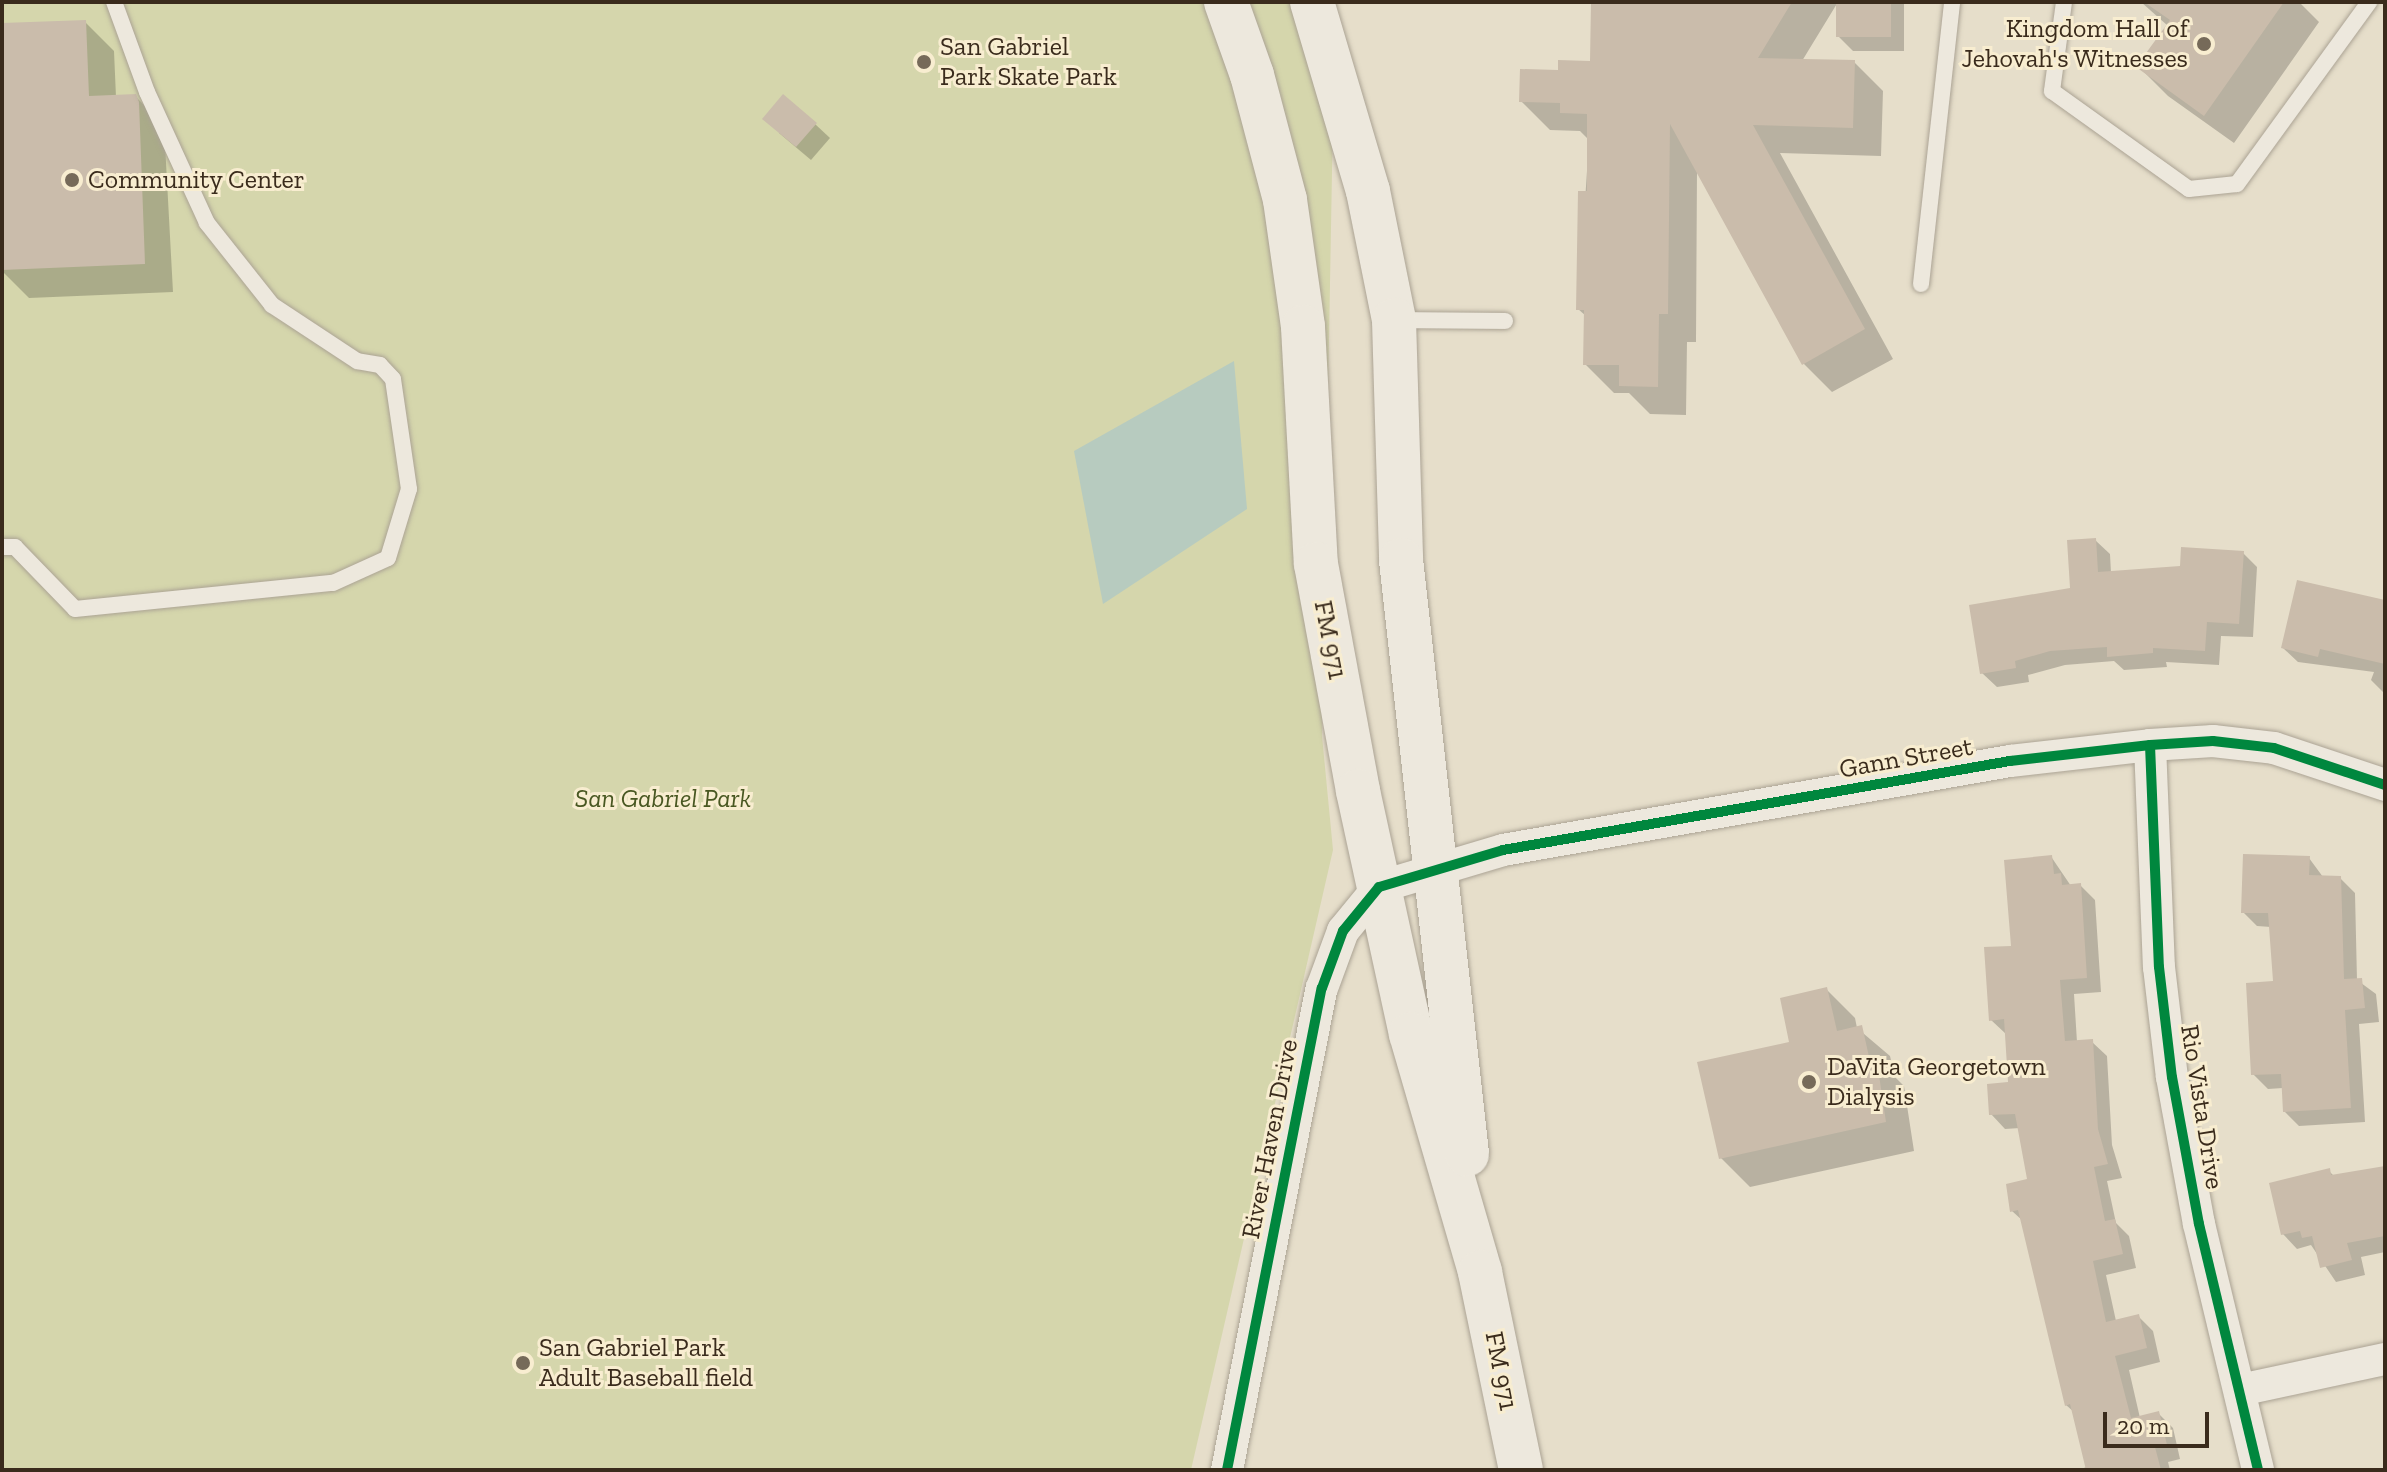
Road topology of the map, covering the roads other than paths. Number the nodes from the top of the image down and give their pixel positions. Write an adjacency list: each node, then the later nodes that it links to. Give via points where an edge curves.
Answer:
1 (114, 2): 10 (lane, via 147,92 207,223 272,305 357,361 380,365 393,379 409,489 388,558 333,583 75,609 15,547)
2 (1226, 2): 14 (main road, FM 971 / FM 971, via 1252,75 1285,200 1303,327 1316,564)
3 (1312, 2): 8 (main road, FM 971 / FM 971, via 1368,191)
4 (1952, 2): 7 (lane)
5 (2064, 2): 6 (lane, via 2052,91 2189,189 2237,184)
6 (2369, 2)
7 (1921, 284)
8 (1394, 320): 9 (lane); 13 (main road, FM 971 / FM 971, via 1401,560)
9 (1505, 321)
10 (2, 547)
11 (2150, 745): 12 (street, Gann Street, via 2213,741 2274,748); 13 (street, Gann Street, via 2010,761); 17 (street, Rio Vista Drive, via 2159,967 2172,1077 2199,1224)
12 (2385, 785)
13 (1433, 867): 14 (street); 15 (main road, FM 971 / FM 971)
14 (1379, 887): 15 (main road, FM 971 / FM 971, via 1411,1034); 18 (street, River Haven Drive, via 1343,931 1322,988)
15 (1480, 1272): 19 (main road, FM 971 / FM 971)
16 (2385, 1359): 17 (street)
17 (2240, 1390): 20 (street, Rio Vista Drive)
18 (1227, 1470)
19 (1521, 1470)
20 (2258, 1470)

